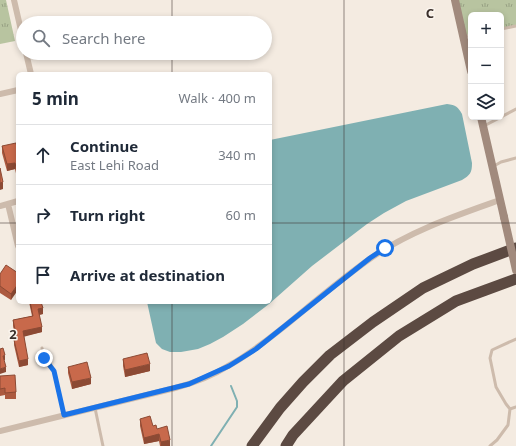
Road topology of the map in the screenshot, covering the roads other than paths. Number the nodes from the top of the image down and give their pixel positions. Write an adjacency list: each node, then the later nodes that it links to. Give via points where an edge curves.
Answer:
1 (14, 0): 3 (street)
2 (455, 0): 6 (street)
3 (18, 16)
4 (516, 26): 5 (lane)
5 (504, 28)
6 (467, 36): 7 (street)
7 (468, 48)
8 (28, 60): 9 (street)
9 (31, 72)
10 (16, 90): 11 (street)
11 (0, 94)
12 (516, 109): 14 (lane)
13 (482, 120): 14 (street)
14 (483, 126): 16 (street)
15 (516, 158): 16 (lane)
16 (492, 167): 17 (street)
17 (500, 200): 23 (street, bridge); 28 (street, via 447,218 385,248 256,349 229,366 189,384)
18 (16, 202): 19 (street)
19 (8, 204): 20 (street); 21 (street)
20 (0, 206)
21 (16, 238)
22 (516, 248): 33 (highway, via 473,264 423,288 373,322 330,355 314,371 280,408)
23 (516, 270)
24 (516, 279): 34 (highway, via 456,302 399,336 343,381)
25 (516, 339): 29 (lane, via 492,350 490,358 496,387)
26 (42, 348): 30 (lane, via 44,358 54,371)
27 (516, 407): 29 (lane)
28 (95, 408): 30 (street); 32 (lane)
29 (510, 409): 35 (lane, via 508,425)
30 (64, 415): 31 (street)
31 (0, 431)
32 (103, 446)
33 (252, 446)
34 (286, 446)
35 (490, 446)

